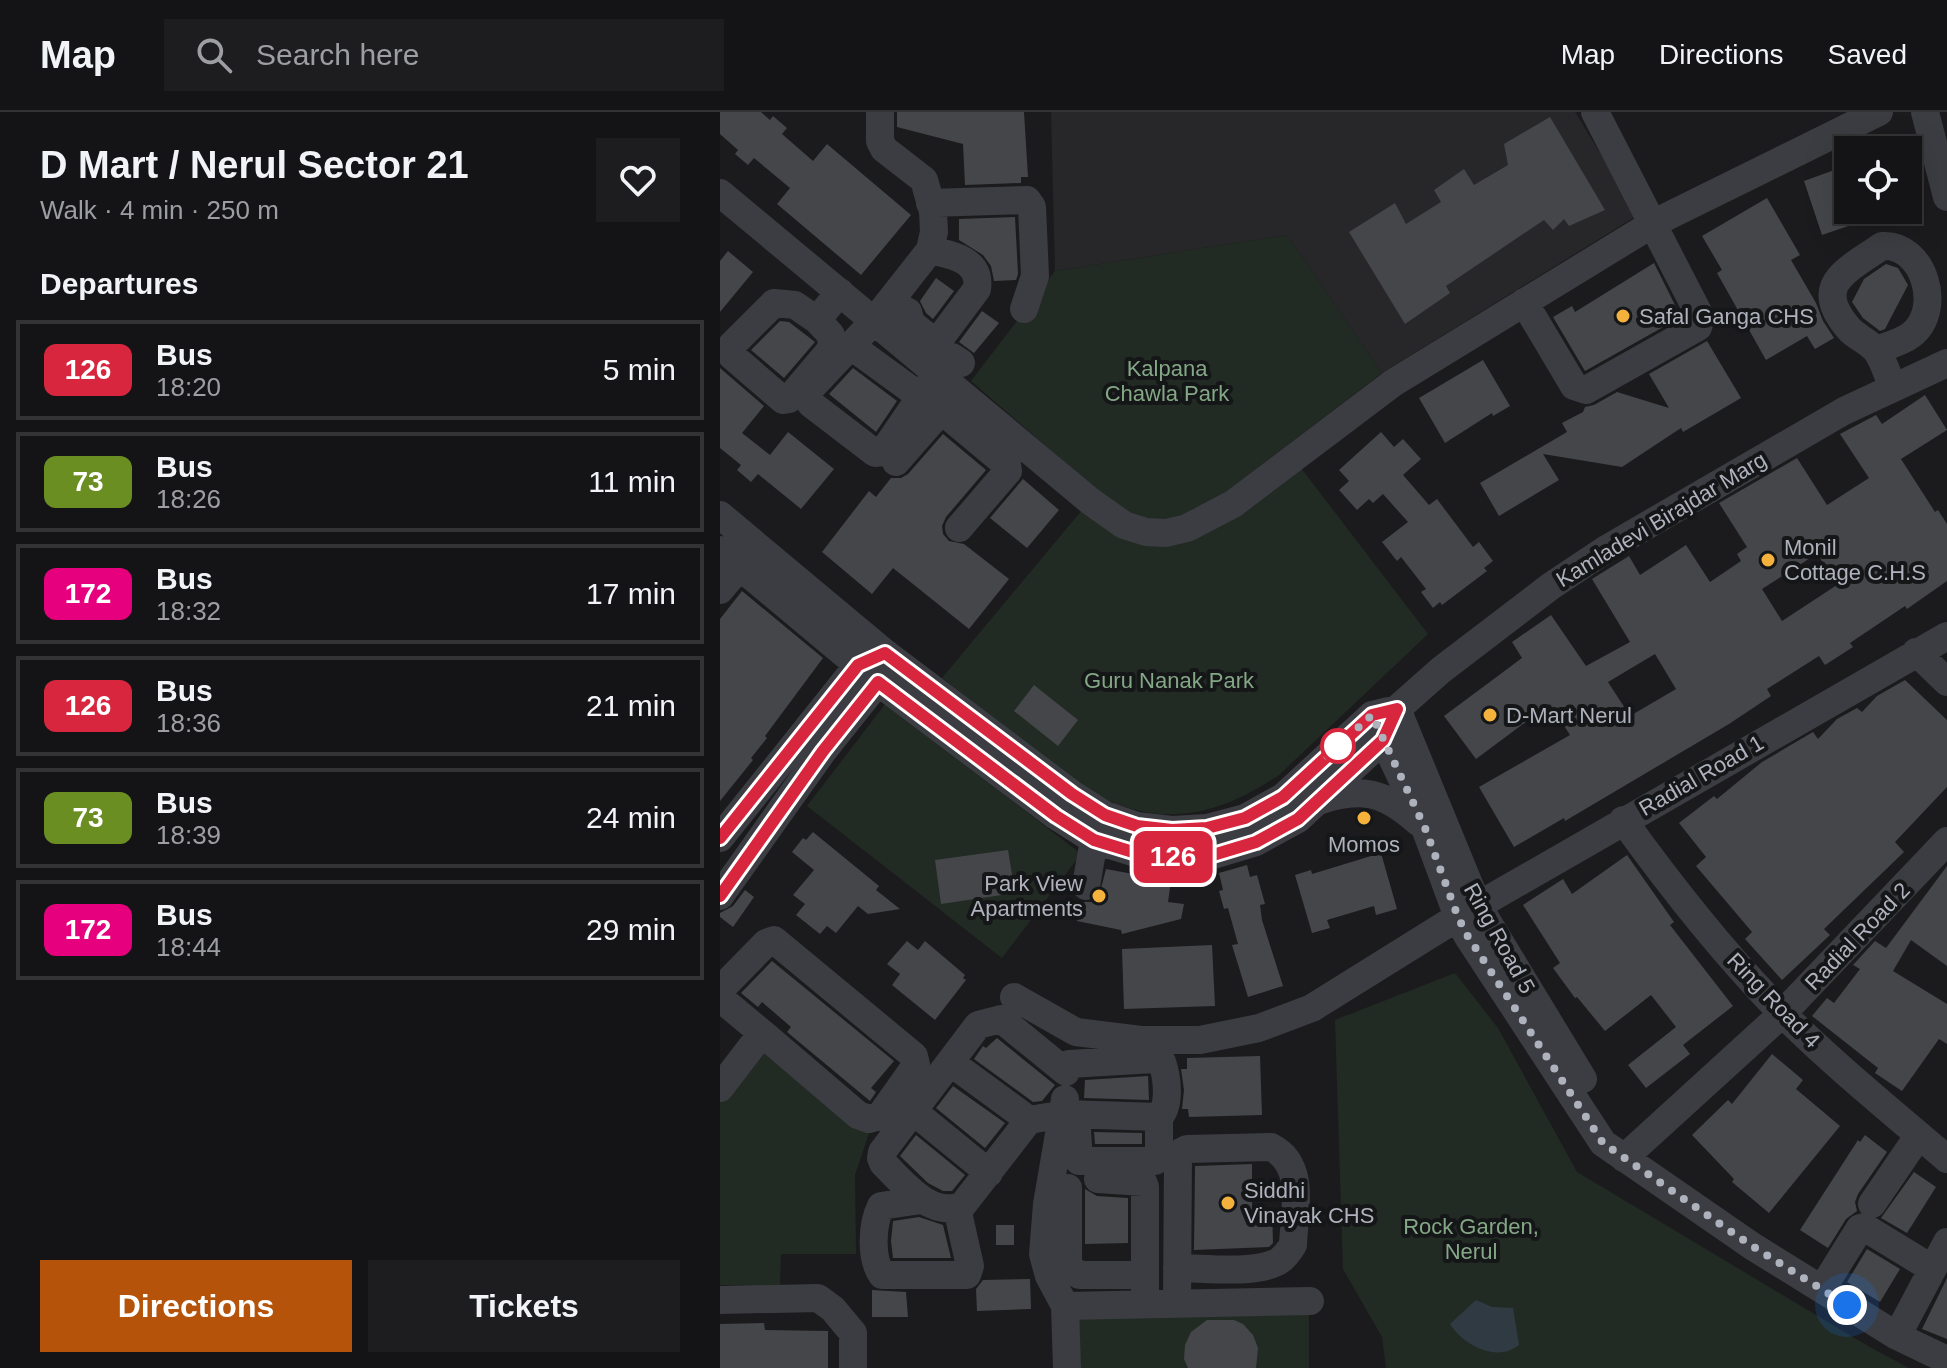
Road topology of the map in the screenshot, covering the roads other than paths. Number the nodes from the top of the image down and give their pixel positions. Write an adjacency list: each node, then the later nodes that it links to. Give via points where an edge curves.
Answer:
1 (880, 112): 7 (street, via 884,149)
2 (1595, 112): 8 (street)
3 (1879, 112): 8 (street)
4 (1925, 112): 6 (street)
5 (720, 193): 10 (street)
6 (1947, 197)
7 (944, 202): 9 (street, via 934,232); 13 (street, via 1027,200 1032,207 1035,276)
8 (1654, 223): 12 (street); 12 (street, via 1701,318 1698,327 1586,390 1574,386)
9 (935, 261): 11 (street, via 968,285); 14 (street); 19 (street, via 964,260 976,272 977,289)
10 (840, 292): 14 (street); 15 (street)
11 (968, 296)
12 (1524, 302): 19 (street, via 1393,383 1233,504 1166,533 1124,525)
13 (1024, 309)
14 (883, 311): 16 (street); 19 (street)
15 (817, 320)
16 (851, 346): 19 (street); 19 (street, via 807,397 875,453 889,446)
17 (1876, 350): 20 (street)
18 (1947, 363): 20 (street, Kamladevi Birajdar Marg)
19 (939, 376): 21 (street); 23 (street, via 1008,471)
20 (1893, 388): 31 (street, Kamladevi Birajdar Marg, via 1608,548 1497,626)
21 (889, 470)
22 (720, 515): 28 (street, Kamladevi Birajdar Marg)
23 (959, 528)
24 (730, 558): 25 (street); 29 (street, Kamladevi Birajdar Marg)
25 (720, 590)
26 (1947, 636): 27 (street, Radial Road 1)
27 (1916, 652): 30 (street); 33 (street, Radial Road 1)
28 (885, 653): 29 (street); 31 (street, Kamladevi Birajdar Marg, via 1072,794 1105,815 1137,826 1207,828 1245,818 1283,797)
29 (868, 673): 35 (street); 36 (street, Kamladevi Birajdar Marg); 39 (street, via 823,751)
30 (1947, 682)
31 (1384, 721): 32 (street, Kamladevi Birajdar Marg); 34 (street, Ring Road 5); 40 (street, Ring Road 5)
32 (1317, 802): 34 (street, via 1349,792 1381,796); 36 (street, Kamladevi Birajdar Marg, via 1256,842 1213,855 1133,852)
33 (1623, 820): 40 (street, Radial Road 1); 44 (street, Ring Road 4, via 1691,913)
34 (1425, 828): 40 (street, Ring Road 5)
35 (720, 838)
36 (1094, 840): 38 (street)
37 (1947, 841): 44 (street, Radial Road 2)
38 (1086, 886)
39 (720, 896)
40 (1468, 911): 45 (street, Radial Road 1, via 1312,1008 1259,1028 1200,1040); 55 (street, Ring Road 5, via 1573,1081 1603,1143)
41 (720, 990): 46 (street, via 774,940 914,1056 916,1065 880,1116 869,1119)
42 (1014, 997): 45 (street)
43 (720, 998): 46 (street)
44 (1783, 1013): 54 (street, Ring Road 4); 55 (street, Radial Road 2)
45 (1076, 1032): 48 (street)
46 (762, 1033): 49 (street)
47 (950, 1062): 48 (street, via 978,1025 1001,1019); 50 (street); 53 (street)
48 (1068, 1068): 51 (street); 52 (street, via 1162,1062 1166,1104)
49 (720, 1088)
50 (913, 1111): 57 (street); 58 (street, via 881,1158)
51 (1070, 1114): 52 (street); 52 (street, via 1079,1161 1085,1163 1155,1161 1161,1147); 53 (street); 72 (street, via 1047,1204 1043,1254)
52 (1159, 1117)
53 (1029, 1120): 57 (street)
54 (1919, 1135): 56 (street, Ring Road 4); 59 (street)
55 (1624, 1158): 67 (street, Ring Road 5)
56 (1947, 1159)
57 (989, 1173): 60 (street)
58 (921, 1200): 60 (street); 60 (street, via 881,1206 874,1235 882,1275 967,1275 970,1266)
59 (1872, 1204)
60 (957, 1208)
61 (1281, 1224): 63 (street)
62 (1903, 1240): 64 (street)
63 (1282, 1258): 65 (street, via 1244,1268); 65 (street, via 1293,1245 1296,1174 1282,1155 1271,1147 1187,1149 1178,1158)
64 (1940, 1261): 67 (street, via 1864,1227); 73 (street)
65 (1177, 1268): 70 (street)
66 (1144, 1275): 66 (street, via 1143,1182 1073,1183 1071,1271); 71 (street)
67 (1822, 1289): 73 (street, Ring Road 5)
68 (720, 1300): 75 (street, via 818,1298 853,1333)
69 (1310, 1301): 70 (street)
70 (1177, 1303): 71 (street)
71 (1145, 1304): 72 (street)
72 (1065, 1306): 76 (street)
73 (1897, 1336): 74 (street, Ring Road 5)
74 (1947, 1360)
75 (853, 1368)
76 (1067, 1368)

